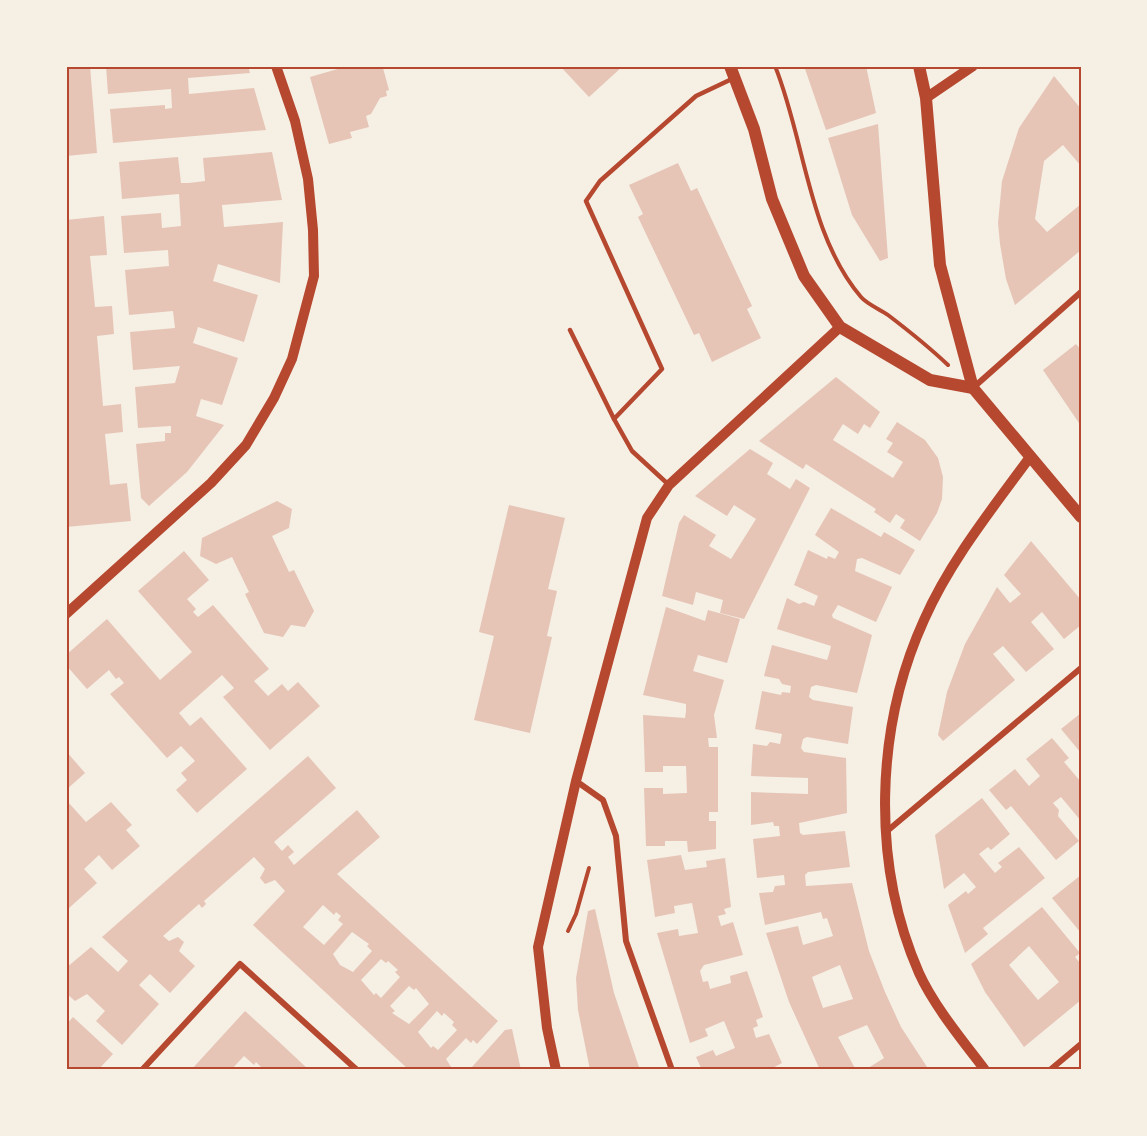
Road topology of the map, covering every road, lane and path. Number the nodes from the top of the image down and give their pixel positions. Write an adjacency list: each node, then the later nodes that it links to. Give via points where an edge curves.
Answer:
1 (276, 66): 16 (street, via 295,121 308,178 313,230 314,276 292,359 246,445 211,483)
2 (775, 66): 10 (path, via 833,256 863,299)
3 (919, 66): 6 (main road)
4 (973, 66): 6 (street)
5 (732, 72): 8 (main road, via 754,129 772,199 804,276); 12 (lane, via 696,96 600,181 586,201 662,369)
6 (926, 98): 11 (main road, via 940,265)
7 (1081, 292): 11 (street)
8 (840, 327): 11 (main road, via 930,380); 14 (street)
9 (570, 330): 12 (lane)
10 (923, 341)
11 (973, 388): 13 (main road)
12 (614, 419): 14 (lane, via 632,451)
13 (1030, 457): 15 (main road); 19 (street, via 947,576 907,663 894,713 887,769)
14 (669, 484): 18 (street, via 647,518)
15 (1081, 517)
16 (66, 614)
17 (1081, 668): 19 (street)
18 (576, 781): 25 (street, via 538,947); 26 (street, via 603,800 616,836 626,941)
19 (886, 832): 27 (street, via 892,878 920,974 960,1038)
20 (589, 868): 21 (path)
21 (568, 931)
22 (1081, 1044): 28 (street)
23 (142, 1070): 24 (street, via 240,964)
24 (357, 1070)
25 (556, 1070)
26 (672, 1070)
27 (986, 1070)
28 (1050, 1070)

